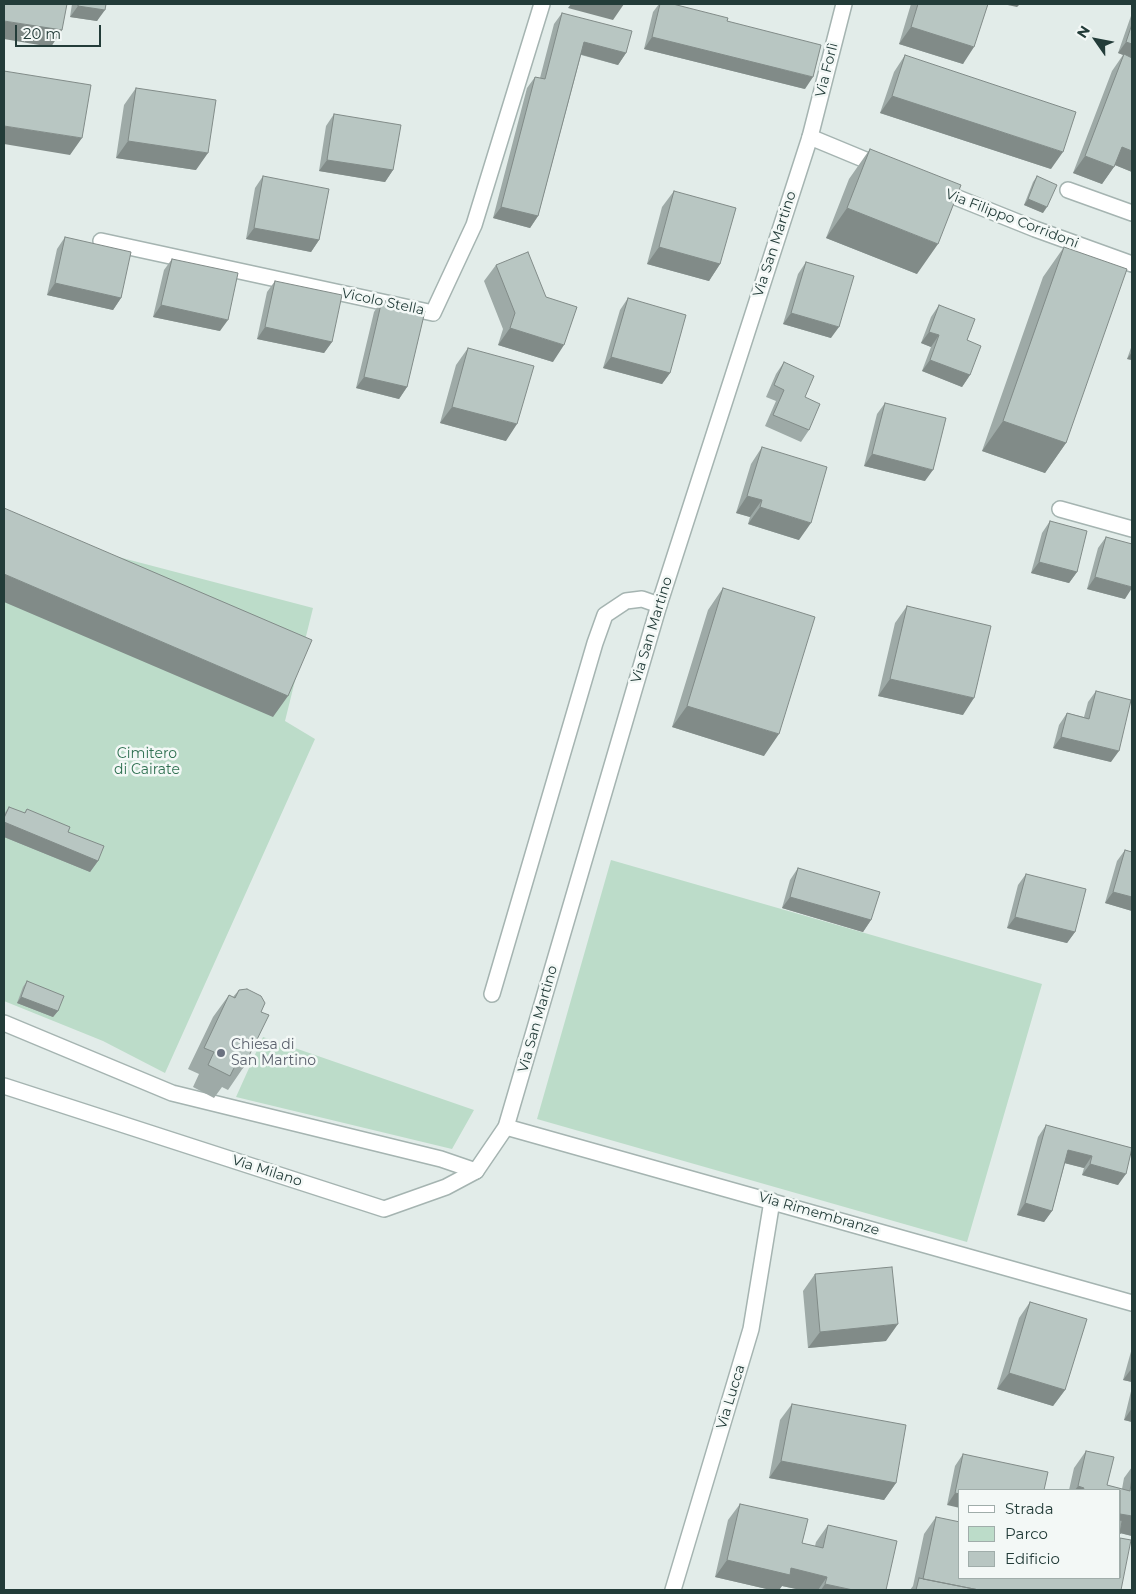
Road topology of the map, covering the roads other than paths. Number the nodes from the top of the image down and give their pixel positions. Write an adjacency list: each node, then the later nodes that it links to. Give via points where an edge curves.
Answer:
1 (542, 4): 8 (street, Vicolo Stella, via 474,225 433,313)
2 (844, 4): 3 (street, Via Forlì)
3 (810, 137): 4 (street); 12 (street, Via San Martino)
4 (891, 170)
5 (927, 185): 9 (street, Via Filippo Corridoni, via 1034,229)
6 (1068, 190): 7 (street)
7 (1132, 213)
8 (101, 240)
9 (1132, 264)
10 (1060, 509): 11 (street)
11 (1132, 529)
12 (659, 606): 13 (street, via 642,599 626,601 605,615); 16 (street, Via San Martino)
13 (492, 994)
14 (4, 1023): 17 (street, via 172,1093 441,1159)
15 (4, 1086): 17 (street, Via Milano, via 384,1209 446,1187)
16 (506, 1127): 17 (street, Via Milano); 18 (street, Via Rimembranze)
17 (476, 1171)
18 (772, 1201): 19 (street, Via Rimembranze); 20 (street, Via Lucca, via 751,1329)
19 (1132, 1302)
20 (673, 1590)

